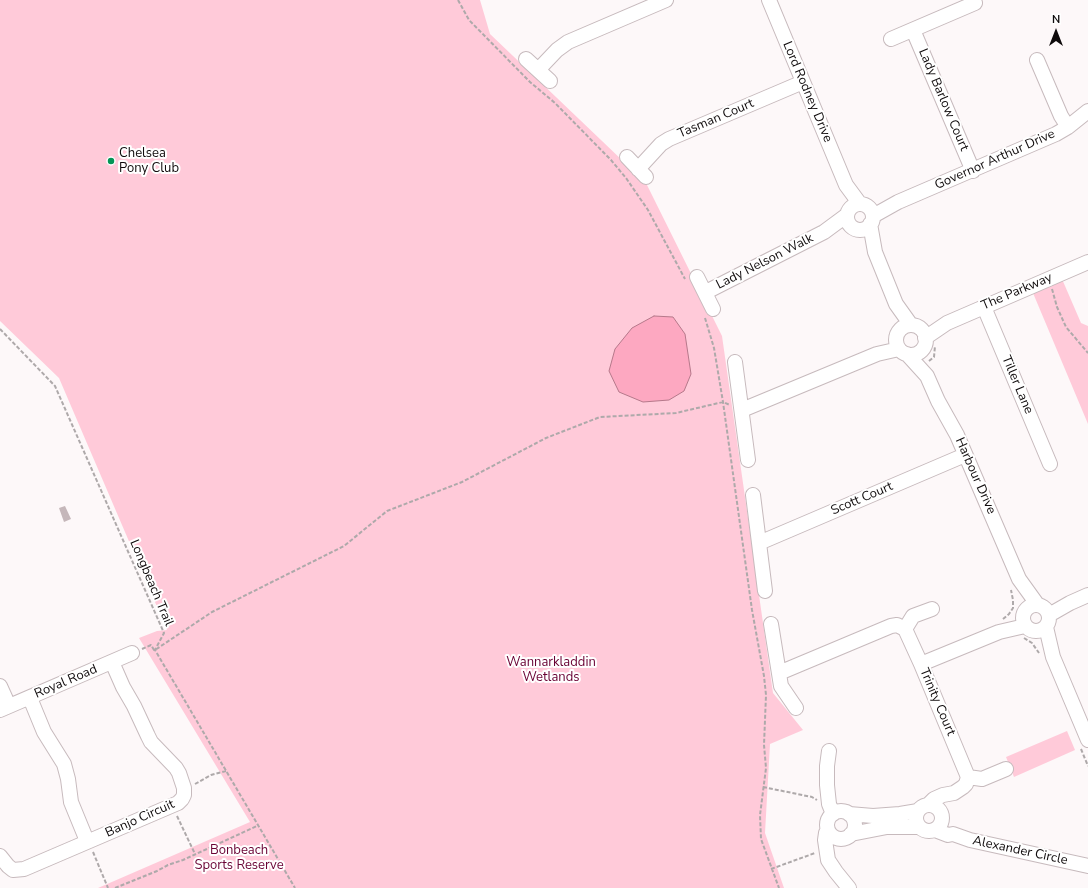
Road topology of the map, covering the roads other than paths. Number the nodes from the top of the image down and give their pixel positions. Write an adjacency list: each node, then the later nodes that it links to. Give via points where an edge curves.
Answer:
1 (666, 0): 8 (street, via 568,42)
2 (768, 0): 10 (street, Lord Rodney Drive)
3 (975, 3): 4 (street)
4 (913, 30): 5 (street); 14 (street, Lady Barlow Court)
5 (891, 39)
6 (526, 59): 8 (street)
7 (1037, 60): 12 (street)
8 (538, 70): 9 (street)
9 (550, 81)
10 (803, 82): 13 (street, Tasman Court, via 669,139 661,144 642,173); 15 (street, Lord Rodney Drive)
11 (1088, 111): 12 (street, Governor Arthur Drive)
12 (1068, 127): 14 (street, Governor Arthur Drive)
13 (627, 157)
14 (973, 170): 15 (street, Governor Arthur Drive)
15 (860, 216): 16 (street, Lord Rodney Drive); 19 (street, Lady Nelson Walk)
16 (875, 252): 22 (street, Harbour Drive)
17 (1088, 262): 20 (street, The Parkway)
18 (692, 280): 19 (street, Lady Nelson Walk)
19 (706, 292): 21 (street, Lady Nelson Walk)
20 (984, 307): 22 (street, The Parkway); 27 (street, Tiller Lane)
21 (708, 310)
22 (913, 339): 24 (street, The Parkway); 25 (street, Harbour Drive, via 938,401)
23 (735, 362): 24 (street)
24 (742, 410): 26 (street)
25 (965, 455): 29 (street, Scott Court); 33 (street, Harbour Drive)
26 (748, 460)
27 (1050, 464)
28 (753, 495): 29 (street)
29 (759, 543): 30 (street)
30 (765, 591)
31 (1088, 595): 33 (street)
32 (932, 609): 35 (street, via 913,616)
33 (1035, 617): 38 (street); 44 (street, Harbour Drive)
34 (771, 624): 39 (street)
35 (905, 629): 38 (street, Trinity Court); 39 (street, via 897,624 891,626)
36 (132, 653): 37 (street, Royal Road)
37 (112, 662): 41 (street, Royal Road); 56 (street, Banjo Circuit, via 151,742 176,768 184,795 178,803)
38 (921, 664): 47 (street, Trinity Court)
39 (779, 673): 43 (street, via 782,689)
40 (0, 686): 42 (street)
41 (30, 698): 42 (street, Royal Road); 56 (street, via 44,732 64,764 71,802)
42 (5, 708)
43 (796, 708)
44 (1088, 740)
45 (829, 751): 50 (street, via 829,804)
46 (1006, 768): 47 (street, via 982,778)
47 (968, 777): 48 (street, via 966,784)
48 (954, 793): 49 (street, via 934,799); 52 (street)
49 (923, 808): 51 (street, via 884,816); 52 (street, via 932,805 939,809); 53 (street, via 916,820)
50 (833, 814): 51 (street, via 841,811); 54 (street, via 828,821)
51 (849, 814): 55 (street, via 855,826)
52 (940, 821): 53 (street, via 926,831); 58 (street, Alexander Circle, via 948,835 953,834)
53 (919, 827): 55 (street, via 887,827)
54 (828, 830): 55 (street, via 837,838); 59 (street, via 825,846 828,860)
55 (848, 836): 59 (street, via 837,852)
56 (90, 840): 57 (street, Banjo Circuit, via 19,870 13,870)
57 (0, 856)
58 (1088, 866)
59 (833, 867): 60 (street)
60 (849, 888)

